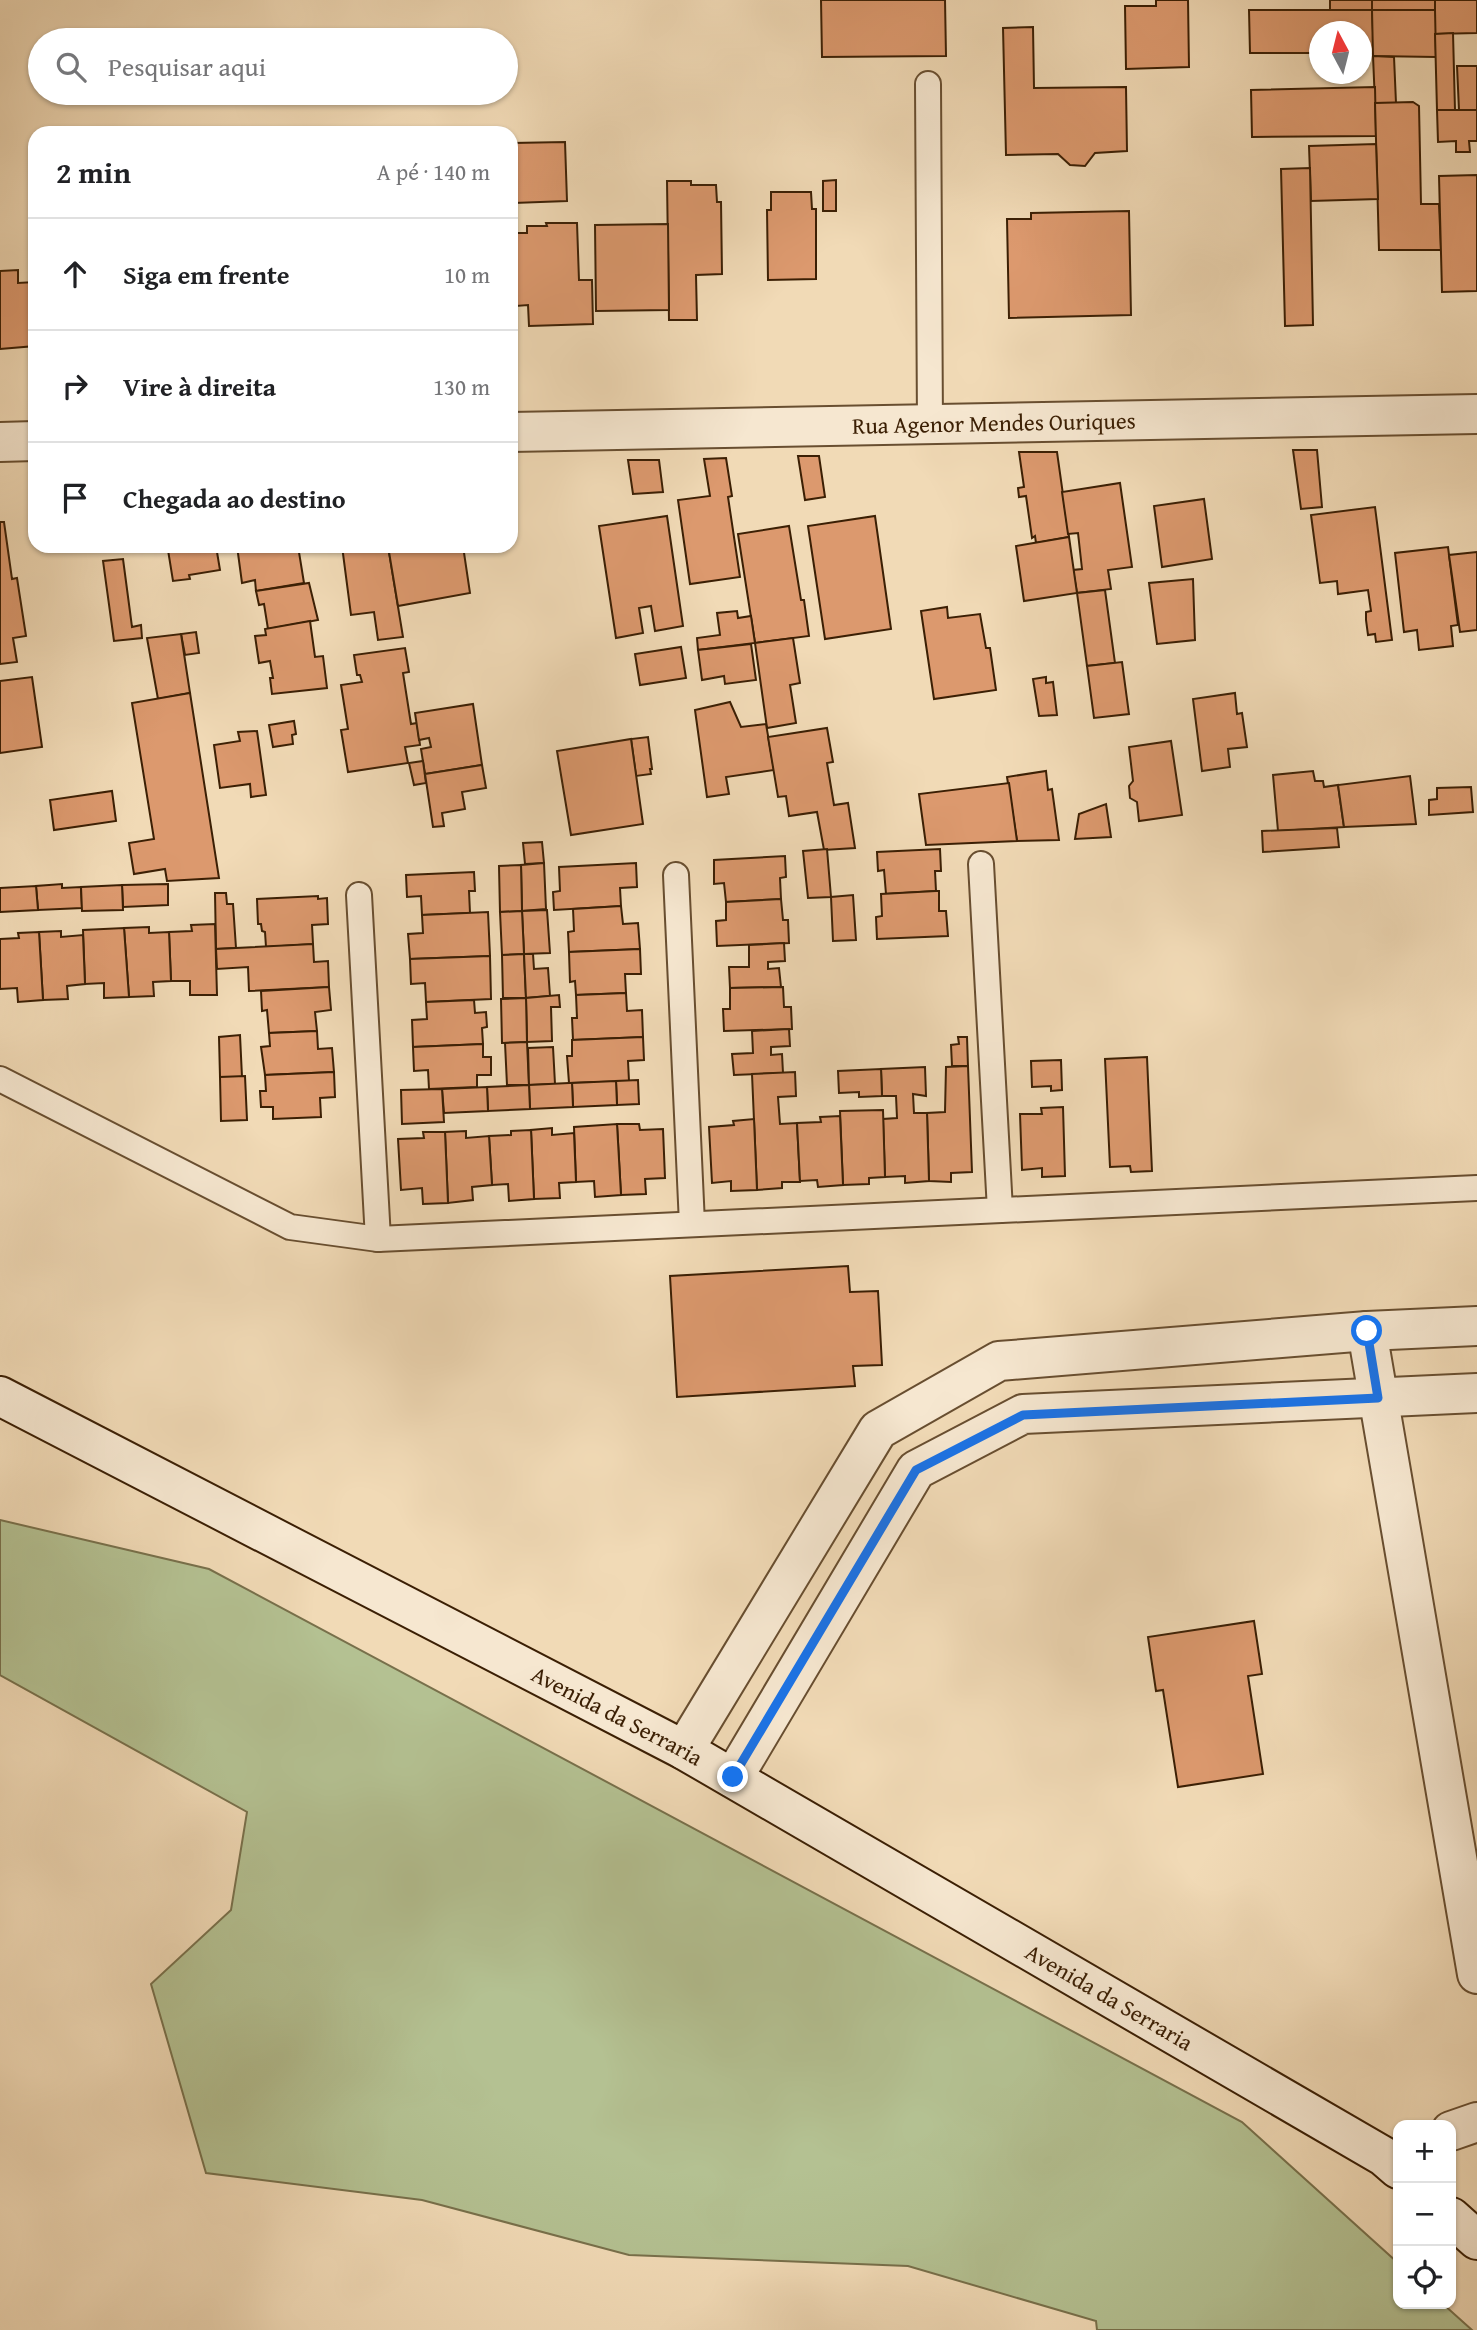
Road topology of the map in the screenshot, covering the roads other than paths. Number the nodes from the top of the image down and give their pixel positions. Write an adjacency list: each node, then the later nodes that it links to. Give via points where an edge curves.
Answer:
1 (928, 84): 3 (lane)
2 (1477, 414): 3 (street, Rua Agenor Mendes Ouriques)
3 (930, 424): 4 (street, Rua Agenor Mendes Ouriques)
4 (518, 432)
5 (28, 441): 6 (street)
6 (0, 442)
7 (981, 864): 12 (lane)
8 (676, 875): 13 (lane)
9 (359, 895): 14 (lane)
10 (0, 1079): 14 (lane, via 290,1227)
11 (1477, 1188): 12 (lane)
12 (1000, 1210): 13 (lane)
13 (692, 1224): 14 (lane)
14 (378, 1239)
15 (1477, 1326): 16 (street)
16 (1367, 1331): 19 (street); 20 (street, via 999,1361 878,1430)
17 (1477, 1393): 19 (street)
18 (0, 1396): 20 (street, Avenida da Serraria)
19 (1378, 1398): 21 (street, via 1023,1415 916,1470); 22 (street)
20 (684, 1750): 21 (street, Avenida da Serraria)
21 (733, 1777): 25 (street, Avenida da Serraria)
22 (1477, 1974)
23 (1477, 2122): 24 (street)
24 (1456, 2130)
25 (1393, 2158)
26 (1456, 2221): 27 (street)
27 (1477, 2240)

